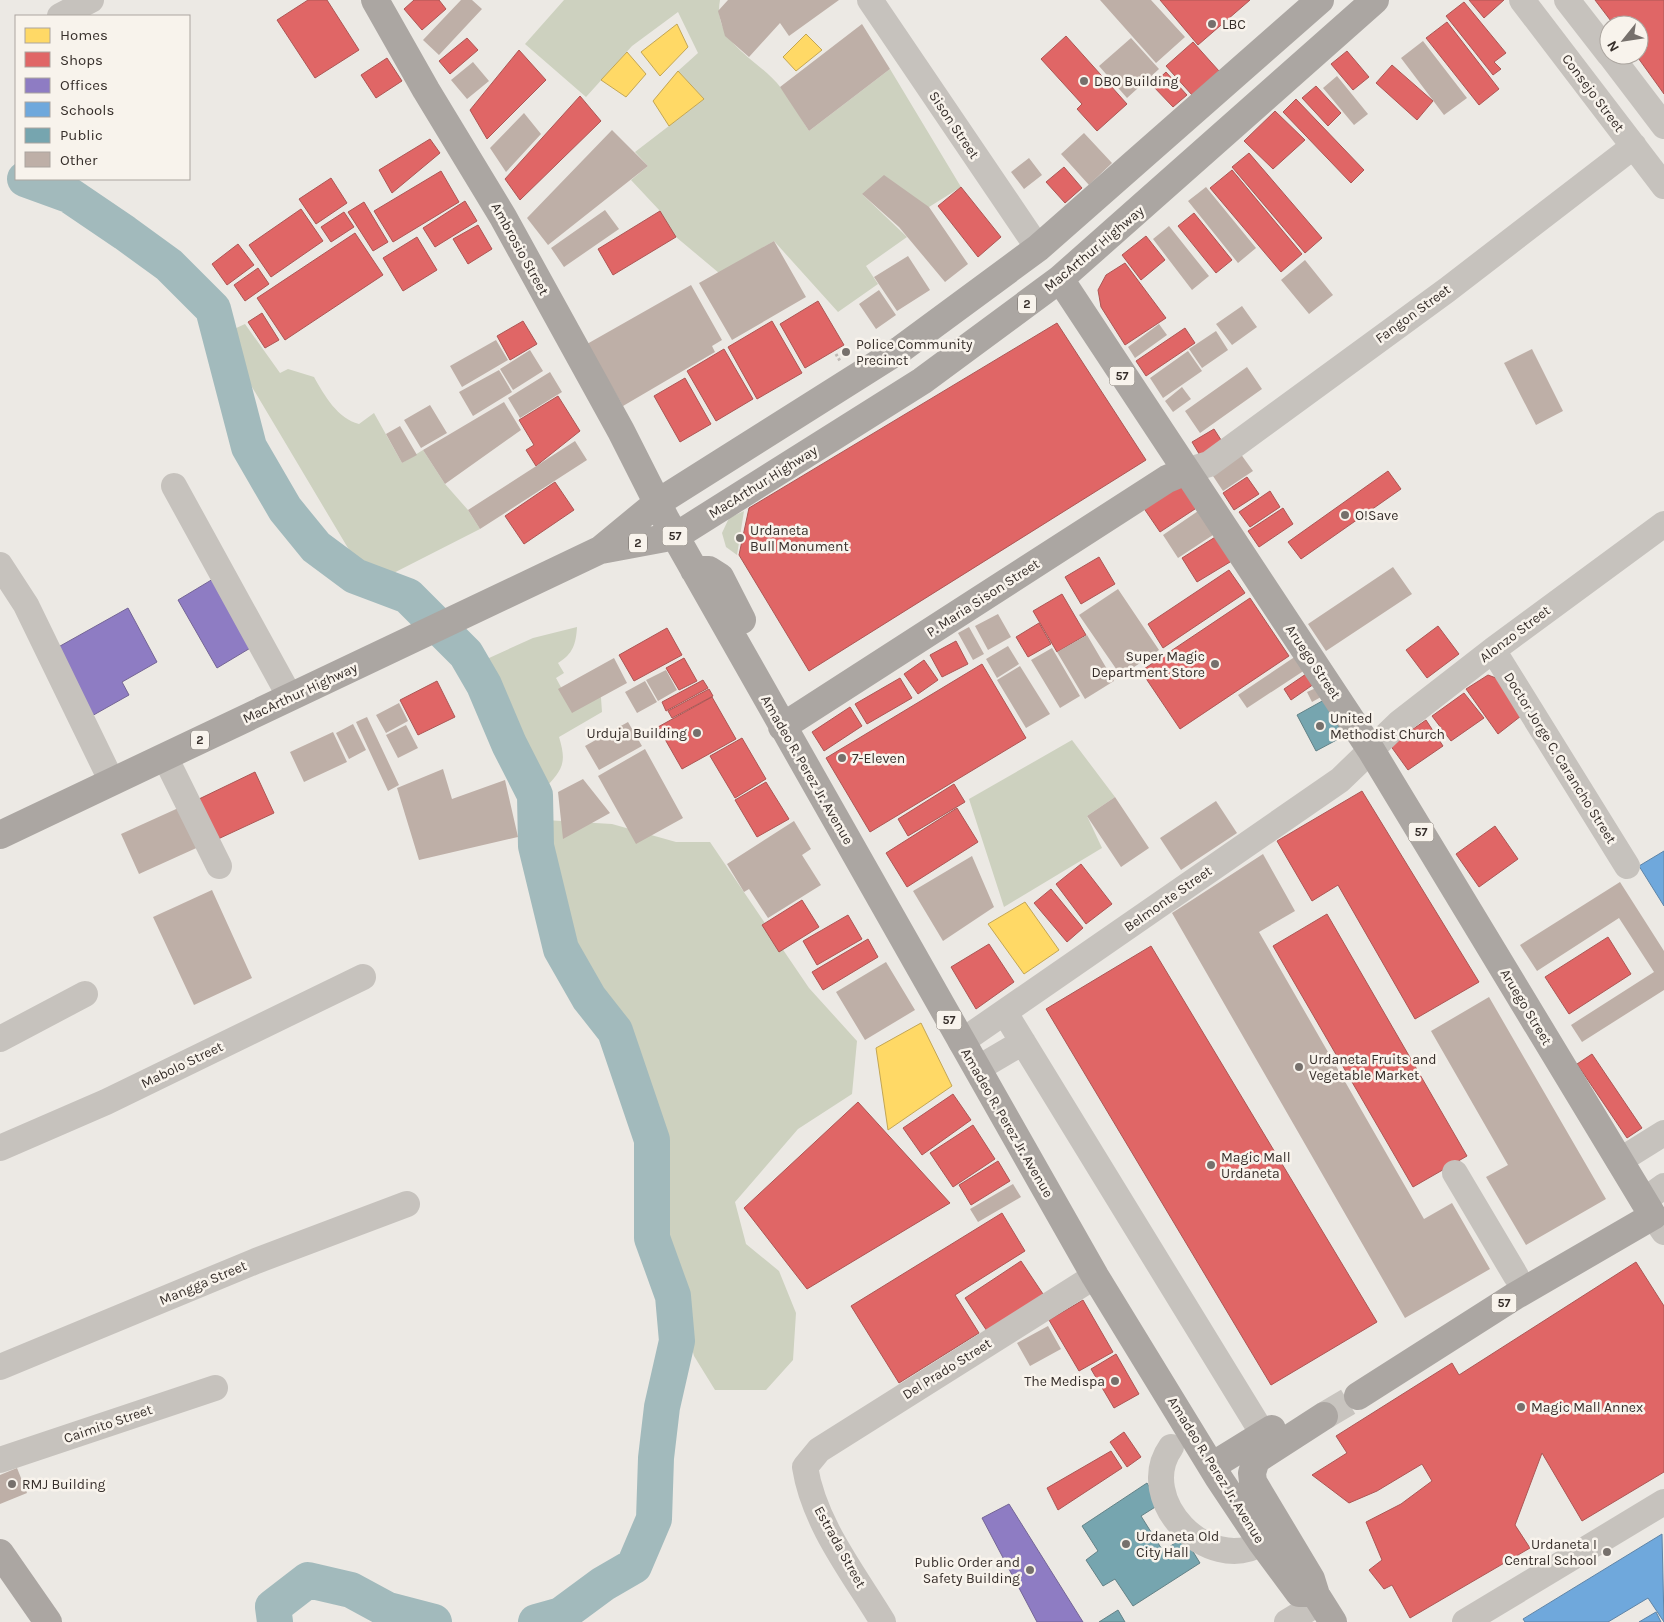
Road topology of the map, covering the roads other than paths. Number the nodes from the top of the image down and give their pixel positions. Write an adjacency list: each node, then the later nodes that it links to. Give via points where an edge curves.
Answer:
1 (91, 0): 8 (street)
2 (375, 0): 22 (main road, Ambrosio Street, via 503,217)
3 (870, 0): 16 (street, Sison Street)
4 (1320, 0): 9 (main road, MacArthur Highway / 2)
5 (1375, 0): 11 (main road, MacArthur Highway / 2)
6 (1522, 0): 14 (street, Consejo Street)
7 (1568, 0): 10 (street)
8 (62, 15)
9 (1298, 19): 11 (main road); 16 (main road, MacArthur Highway / 2)
10 (1599, 41)
11 (1323, 47): 17 (main road, MacArthur Highway / 2)
12 (1617, 65): 13 (street)
13 (1664, 126)
14 (1648, 152): 15 (street, Consejo Street); 20 (street, Fangon Street, via 1448,290 1208,464)
15 (1664, 186)
16 (1038, 248): 18 (main road, MacArthur Highway / 2, via 901,349)
17 (1060, 279): 19 (main road, MacArthur Highway / 2, via 922,381); 20 (main road, Aruego Street / 57)
18 (833, 392): 19 (main road); 22 (main road, MacArthur Highway / 2)
19 (853, 425): 24 (main road, MacArthur Highway / 2)
20 (1186, 471): 30 (main road, P. Maria Sison Street, via 1167,479); 32 (main road, Aruego Street / 57)
21 (174, 486): 29 (street)
22 (657, 503): 24 (main road, Amadeo R. Perez Jr. Avenue / 57); 25 (main road, MacArthur Highway / 2)
23 (1664, 524): 28 (street, Alonzo Street)
24 (676, 536): 25 (main road, MacArthur Highway / 2); 27 (main road, Amadeo R. Perez Jr. Avenue / 57)
25 (600, 550): 29 (main road, MacArthur Highway / 2)
26 (0, 565): 34 (street, via 26,604)
27 (694, 570): 30 (main road, Amadeo R. Perez Jr. Avenue, via 709,570 720,577 783,692 795,702); 31 (main road, Amadeo R. Perez Jr. Avenue / 57)
28 (1493, 650): 32 (street, Alonzo Street, via 1399,723); 37 (street, Doctor Jorge C. Carancho Street)
29 (290, 697): 33 (main road, MacArthur Highway / 2)
30 (812, 708): 31 (main road, P. Maria Sison Street)
31 (782, 726): 42 (main road, Amadeo R. Perez Jr. Avenue / 57)
32 (1371, 750): 40 (street, Belmonte Street, via 1340,780); 47 (main road, Aruego Street / 57)
33 (165, 757): 34 (main road, MacArthur Highway / 2); 36 (street)
34 (112, 782): 35 (main road, MacArthur Highway / 2)
35 (0, 836)
36 (218, 866)
37 (1627, 866)
38 (363, 977): 46 (street, Mabolo Street, via 106,1102)
39 (85, 994): 41 (street)
40 (1005, 1013): 42 (street, Belmonte Street); 43 (street)
41 (0, 1039)
42 (961, 1042): 44 (main road, Amadeo R. Perez Jr. Avenue / 57)
43 (1023, 1042): 44 (street); 55 (street)
44 (977, 1069): 51 (main road, Amadeo R. Perez Jr. Avenue / 57)
45 (1664, 1133): 47 (street)
46 (0, 1148)
47 (1619, 1161): 50 (main road, Aruego Street / 57)
48 (1455, 1172): 52 (street)
49 (407, 1204): 53 (street, Mangga Street, via 256,1261)
50 (1656, 1205): 52 (main road); 52 (main road, 57, via 1515,1296 1354,1389 1505,1280)
51 (1095, 1276): 58 (main road, Amadeo R. Perez Jr. Avenue / 57); 59 (street, Del Prado Street, via 819,1450)
52 (1516, 1276)
53 (0, 1367)
54 (215, 1388): 57 (street, Caimito Street)
55 (1263, 1434): 58 (main road); 63 (main road, via 1320,1409 1256,1460 1252,1473 1254,1482)
56 (1171, 1447): 61 (street, via 1163,1457 1161,1482 1167,1507 1182,1529 1203,1544 1228,1551 1251,1550)
57 (0, 1460)
58 (1212, 1466): 61 (main road, Amadeo R. Perez Jr. Avenue / 57)
59 (805, 1467): 65 (street, Estrada Street, via 808,1488 825,1528)
60 (1664, 1502): 67 (street)
61 (1262, 1543): 63 (main road, Amadeo R. Perez Jr. Avenue / 57, via 1299,1593)
62 (0, 1553): 64 (main road)
63 (1323, 1605): 66 (street)
64 (48, 1622)
65 (884, 1622)
66 (1287, 1622)
67 (1465, 1622)

